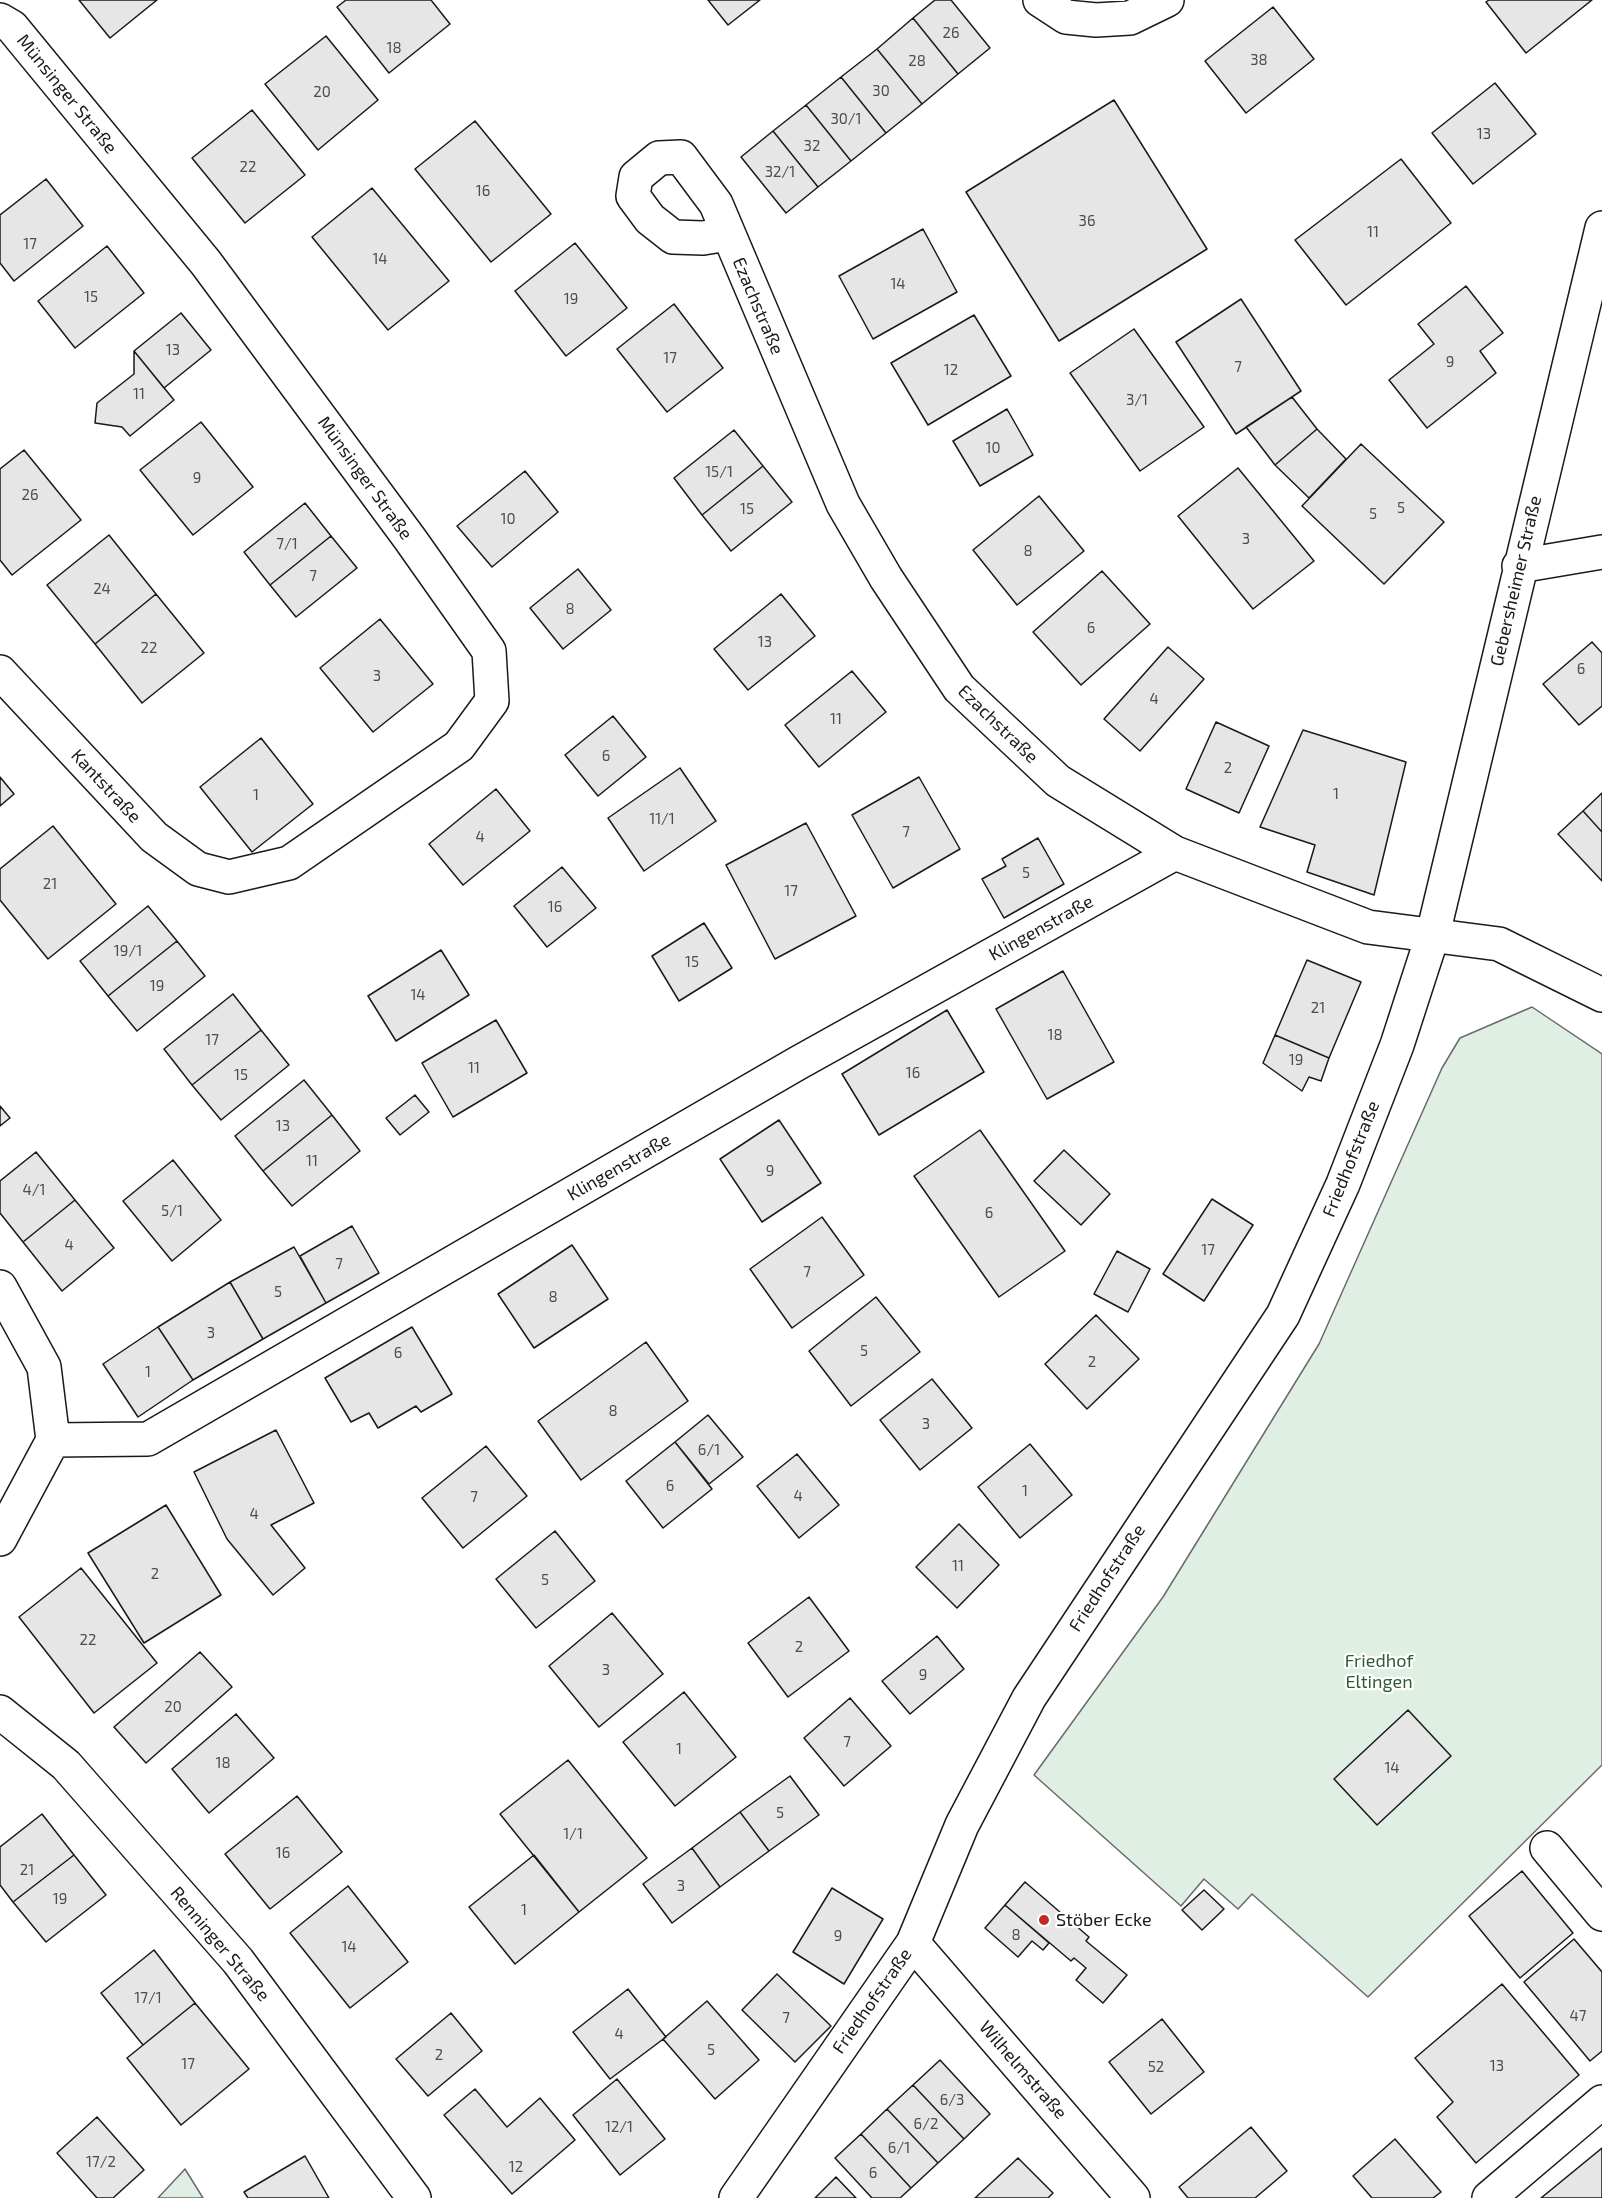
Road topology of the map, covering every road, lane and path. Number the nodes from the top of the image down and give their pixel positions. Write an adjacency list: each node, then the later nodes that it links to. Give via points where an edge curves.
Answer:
1 (1040, 0): 2 (street, via 1066,17 1096,20 1130,18)
2 (1167, 0)
3 (0, 20): 10 (street, Münsinger Straße, via 12,27 206,263 489,651 492,701 459,746 289,863)
4 (1602, 228): 7 (street, Gebersheimer Straße)
5 (728, 234): 9 (street, Ezachstraße, via 843,504 886,578 959,688 1058,781)
6 (1602, 552): 7 (street)
7 (1519, 566): 11 (street, Gebersheimer Straße)
8 (0, 672): 10 (street, Kantstraße, via 154,837 198,869)
9 (1175, 853): 11 (street, Ezachstraße, via 1368,927); 14 (street, Klingenstraße, via 798,1063 148,1439)
10 (229, 877)
11 (1433, 934): 12 (street, Ezachstraße, via 1498,944); 19 (street, Friedhofstraße, via 1397,1045 1347,1173 1283,1315 1029,1698 962,1825)
12 (1602, 995)
13 (0, 1287): 14 (street, via 44,1367)
14 (53, 1440): 15 (street)
15 (0, 1539)
16 (0, 1712): 21 (street, Renninger Straße, via 66,1765 238,1961)
17 (1547, 1848): 18 (street)
18 (1602, 1914)
19 (913, 1943): 22 (street, Friedhofstraße); 23 (street, Wilhelmstraße)
20 (1602, 2102): 24 (street)
21 (414, 2198)
22 (736, 2198)
23 (1133, 2198)
24 (1489, 2198)

